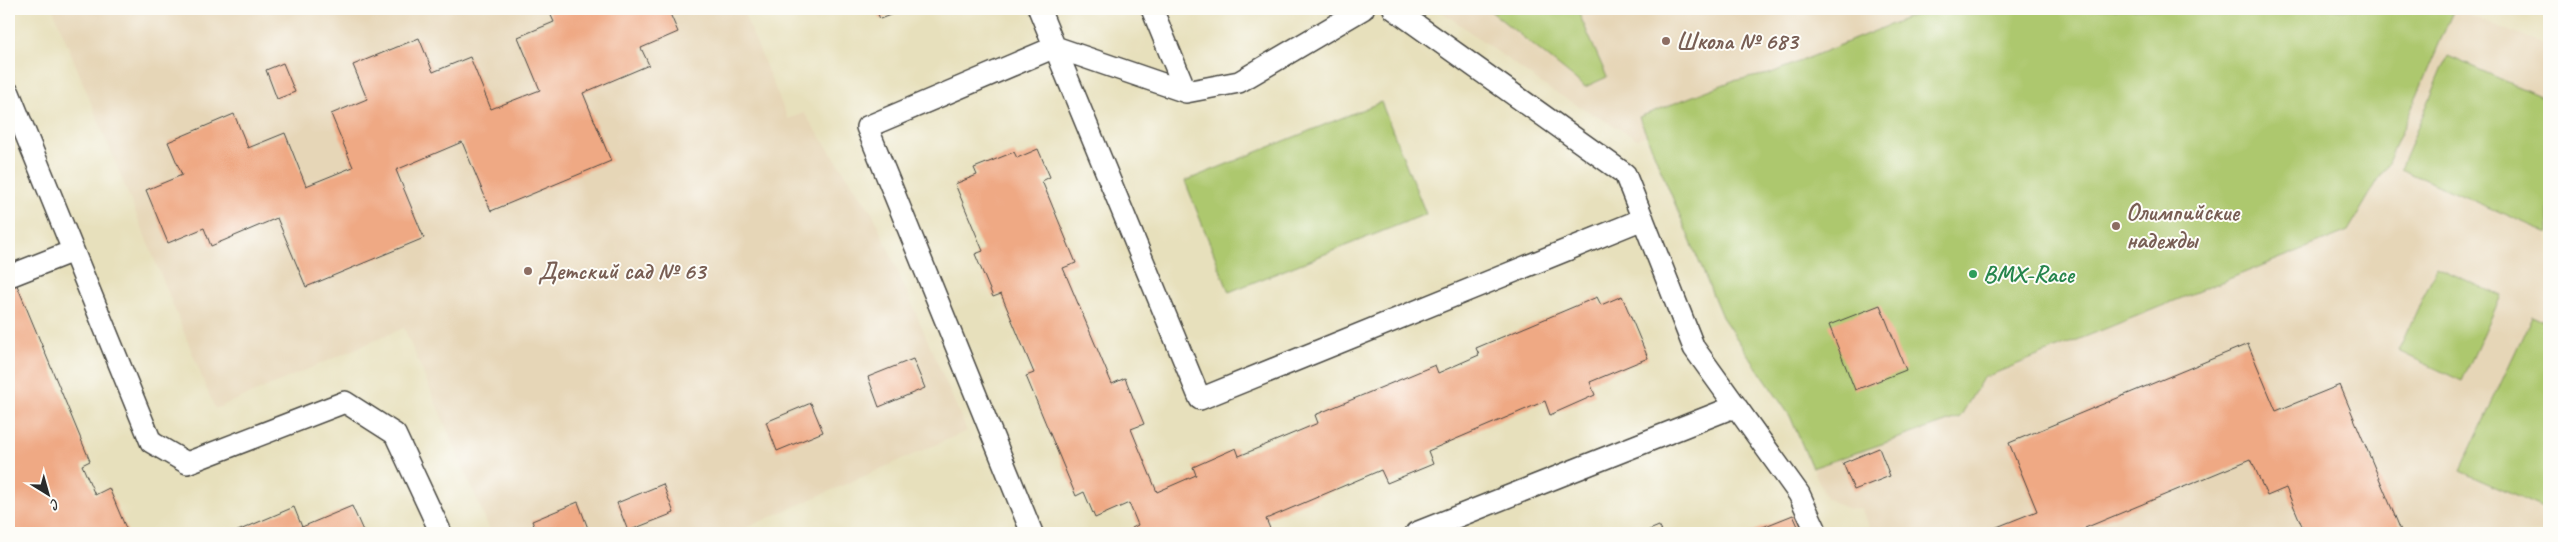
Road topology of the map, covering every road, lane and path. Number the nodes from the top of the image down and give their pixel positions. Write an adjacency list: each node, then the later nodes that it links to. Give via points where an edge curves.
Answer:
1 (1038, 9): 5 (lane)
2 (1152, 9): 6 (lane)
3 (1363, 9): 6 (lane, via 1239,82)
4 (1394, 9): 8 (lane, via 1624,174)
5 (1055, 47): 6 (lane); 8 (lane, via 1200,399); 13 (lane, via 867,127)
6 (1186, 92)
7 (9, 93): 9 (lane)
8 (1643, 219): 11 (lane, via 1694,348)
9 (74, 251): 10 (lane); 12 (lane, via 151,442 187,463 344,402 395,434)
10 (12, 275)
11 (1736, 406): 14 (lane); 15 (lane, via 1799,494)
12 (441, 533)
13 (1032, 533)
14 (1416, 533)
15 (1816, 533)

